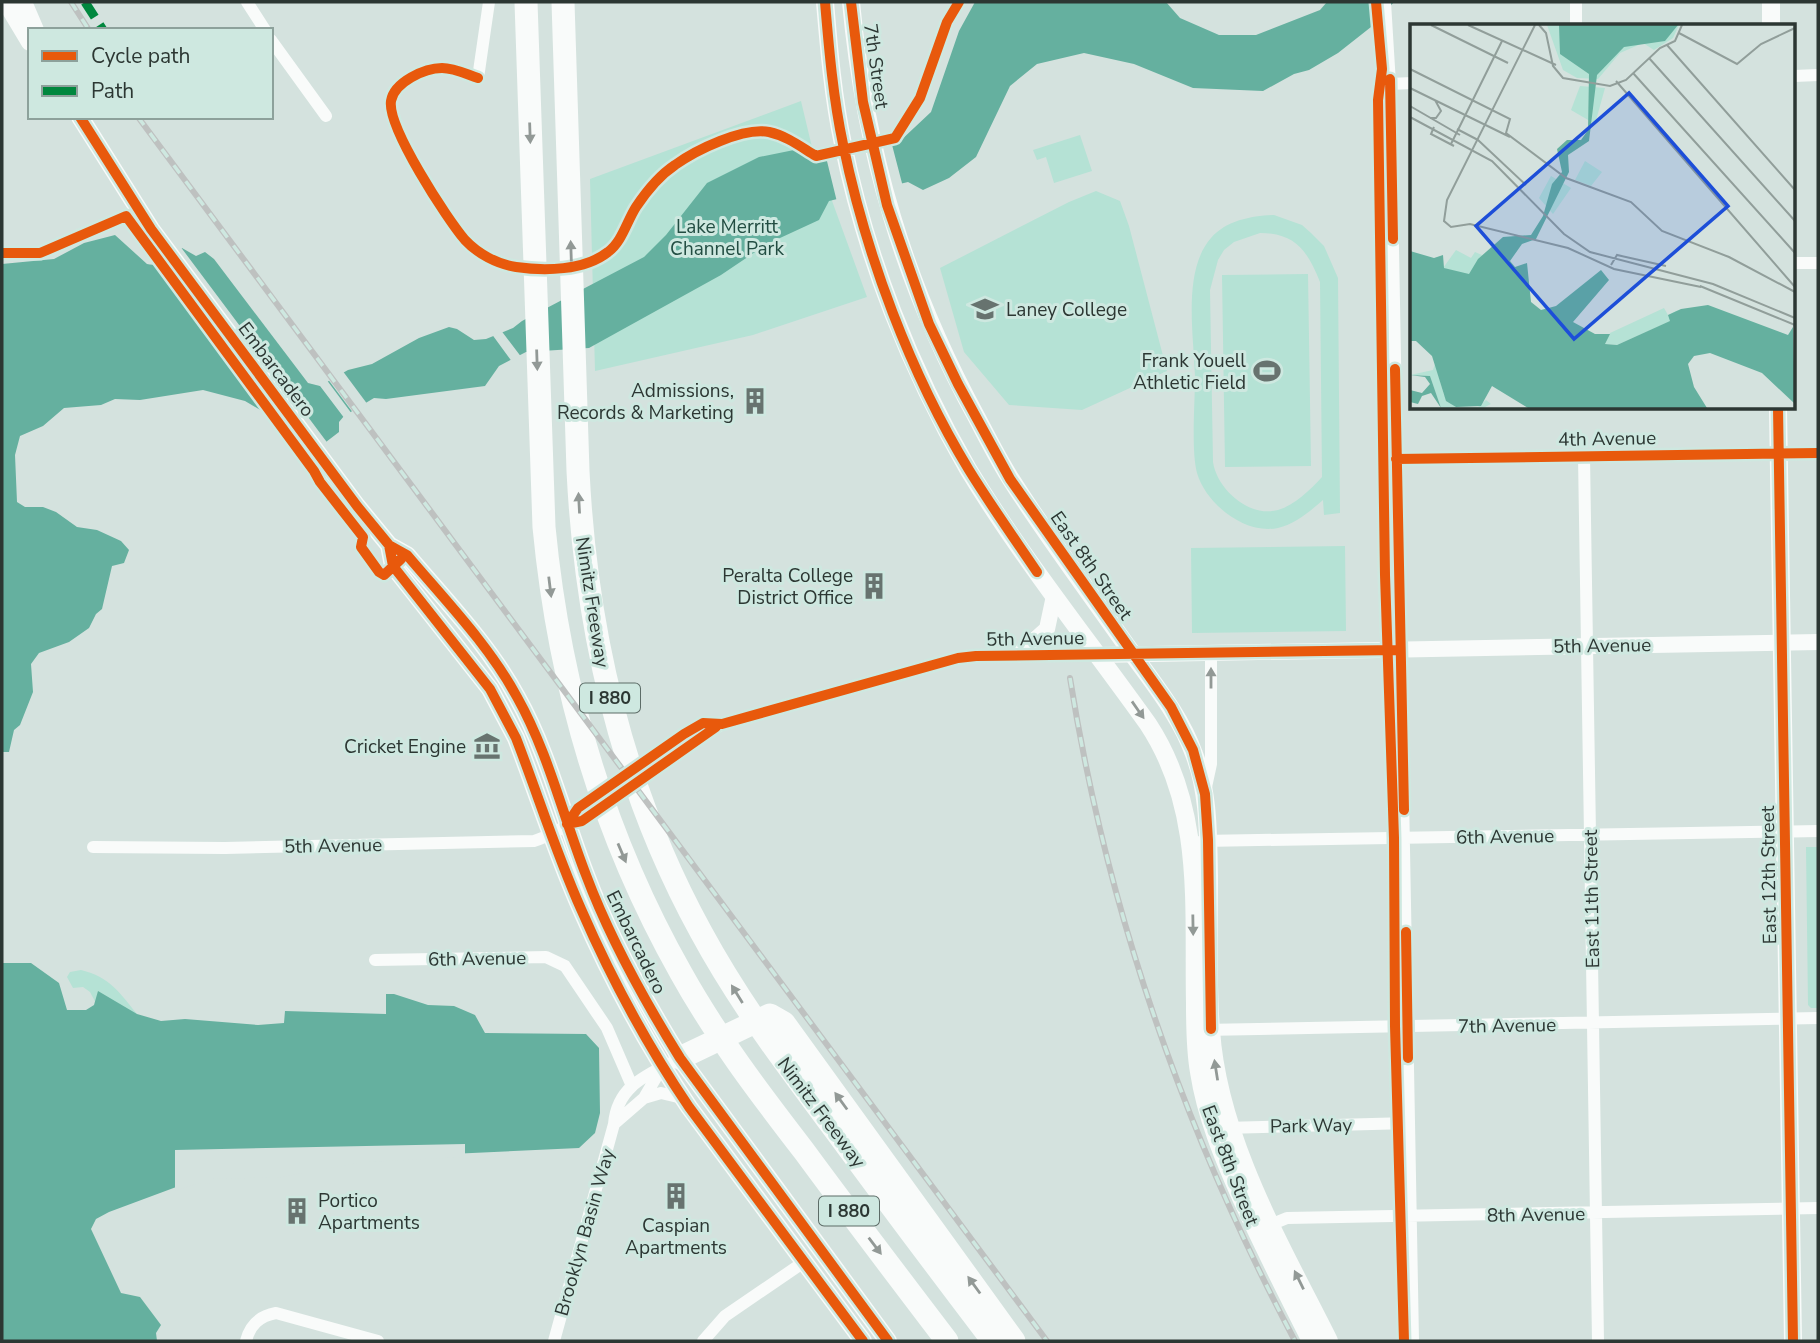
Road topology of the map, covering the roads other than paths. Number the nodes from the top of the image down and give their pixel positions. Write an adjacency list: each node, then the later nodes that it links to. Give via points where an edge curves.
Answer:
1 (6, 2): 18 (main road)
2 (23, 2): 16 (main road)
3 (247, 2): 17 (street)
4 (489, 2): 24 (street)
5 (517, 2): 21 (highway)
6 (526, 2): 21 (highway, Nimitz Freeway / I 880)
7 (563, 2): 20 (highway, Nimitz Freeway / I 880)
8 (578, 2): 20 (highway)
9 (825, 2): 38 (main road, East 8th Street, via 843,144 889,300 968,468)
10 (851, 2): 29 (main road, 7th Street)
11 (1385, 2): 26 (street)
12 (1576, 2): 14 (street)
13 (1771, 2): 15 (main road)
14 (1576, 24)
15 (1771, 24)
16 (34, 28)
17 (264, 28)
18 (28, 39)
19 (273, 43): 27 (street)
20 (565, 63): 82 (highway, Nimitz Freeway / I 880, one-way to 20, via 781,1058 725,974 667,862 622,744 593,622 581,521)
21 (528, 65): 81 (highway, Nimitz Freeway / I 880, one-way to 81, via 544,527 557,631 585,750 627,865 682,976 736,1060)
22 (1818, 75): 23 (street)
23 (1796, 76)
24 (478, 78)
25 (1410, 83): 26 (street)
26 (1390, 84): 36 (street)
27 (326, 116)
28 (81, 119): 37 (main road, Embarcadero, via 151,229)
29 (870, 135): 45 (main road, East 8th Street, via 887,205 929,324 964,395 1010,480)
30 (1796, 263): 31 (street)
31 (1818, 263)
32 (1778, 410): 33 (main road, East 12th Street)
33 (1778, 453): 34 (street, 4th Avenue); 35 (street, 4th Avenue); 39 (main road, East 12th Street)
34 (1818, 453)
35 (1584, 456): 36 (street, 4th Avenue); 41 (street, East 11th Street)
36 (1396, 459): 42 (street)
37 (389, 545): 48 (main road, Embarcadero, via 407,555 507,680 527,717); 51 (main road, Embarcadero, via 393,566 470,662 503,712)
38 (1054, 596): 44 (main road, East 8th Street); 46 (street, via 1047,629)
39 (1782, 642): 40 (street, 5th Avenue); 41 (street, 5th Avenue); 49 (main road, East 12th Street)
40 (1818, 642)
41 (1587, 644): 42 (street, 5th Avenue); 52 (street, East 11th Street)
42 (1400, 649): 43 (street, 5th Avenue); 53 (street)
43 (1211, 652): 45 (street, 5th Avenue); 47 (street, East 8th Street, one-way to 43, via 1211,764)
44 (1098, 654): 45 (street, 5th Avenue); 46 (street, 5th Avenue); 54 (main road, East 8th Street, one-way to 54, via 1169,761)
45 (1133, 654): 47 (main road, East 8th Street, via 1184,730)
46 (1018, 655): 48 (street, 5th Avenue, via 958,658 722,724 582,821)
47 (1205, 794): 54 (main road, East 8th Street)
48 (567, 824): 51 (street, 5th Avenue); 62 (main road, Embarcadero, via 597,902 658,1021)
49 (1785, 831): 50 (street, 6th Avenue); 52 (street, 6th Avenue); 58 (main road, East 12th Street)
50 (1818, 831)
51 (551, 834): 55 (street, 5th Avenue, via 531,841); 62 (main road, Embarcadero, via 629,1009)
52 (1590, 835): 53 (street, 6th Avenue); 59 (street, East 11th Street)
53 (1405, 838): 54 (street, 6th Avenue); 60 (street)
54 (1200, 841): 61 (main road, East 8th Street)
55 (93, 847)
56 (375, 960): 63 (street, 6th Avenue, via 546,957 565,967 607,1028)
57 (1818, 1018): 58 (street, 7th Avenue)
58 (1787, 1019): 59 (street, 7th Avenue); 70 (main road, East 12th Street)
59 (1592, 1024): 60 (street, 7th Avenue); 71 (street, East 11th Street)
60 (1408, 1026): 61 (street, 7th Avenue); 66 (street)
61 (1203, 1030): 68 (main road, East 8th Street, via 1219,1090)
62 (671, 1063): 63 (street, Brooklyn Basin Way); 64 (street, Brooklyn Basin Way); 65 (main road, Embarcadero); 80 (main road, Embarcadero, via 704,1090); 83 (highway, one-way to 62, via 784,1023 770,1015)
63 (632, 1086): 67 (street, Brooklyn Basin Way, via 615,1108)
64 (644, 1098): 65 (street, via 662,1093); 67 (street, Brooklyn Basin Way)
65 (682, 1098): 74 (main road, Embarcadero)
66 (1409, 1123): 68 (street, Park Way); 72 (street)
67 (614, 1124): 77 (street, Brooklyn Basin Way)
68 (1221, 1129): 73 (main road, East 8th Street)
69 (1818, 1208): 70 (street, 8th Avenue)
70 (1791, 1209): 71 (street, 8th Avenue); 88 (main road, East 12th Street)
71 (1596, 1213): 72 (street, 8th Avenue); 87 (street, East 11th Street)
72 (1410, 1216): 73 (street, 8th Avenue, via 1287,1218); 86 (street)
73 (1264, 1227): 84 (main road, East 8th Street); 85 (main road, East 8th Street, one-way to 73)
74 (804, 1262): 78 (street, via 726,1316); 79 (main road, Embarcadero)
75 (247, 1336): 76 (street, via 256,1321 276,1313)
76 (377, 1341)
77 (554, 1341)
78 (703, 1341)
79 (863, 1341)
80 (888, 1341)
81 (947, 1341)
82 (993, 1341)
83 (1014, 1341)
84 (1311, 1341)
85 (1329, 1341)
86 (1413, 1341)
87 (1598, 1341)
88 (1793, 1341)

